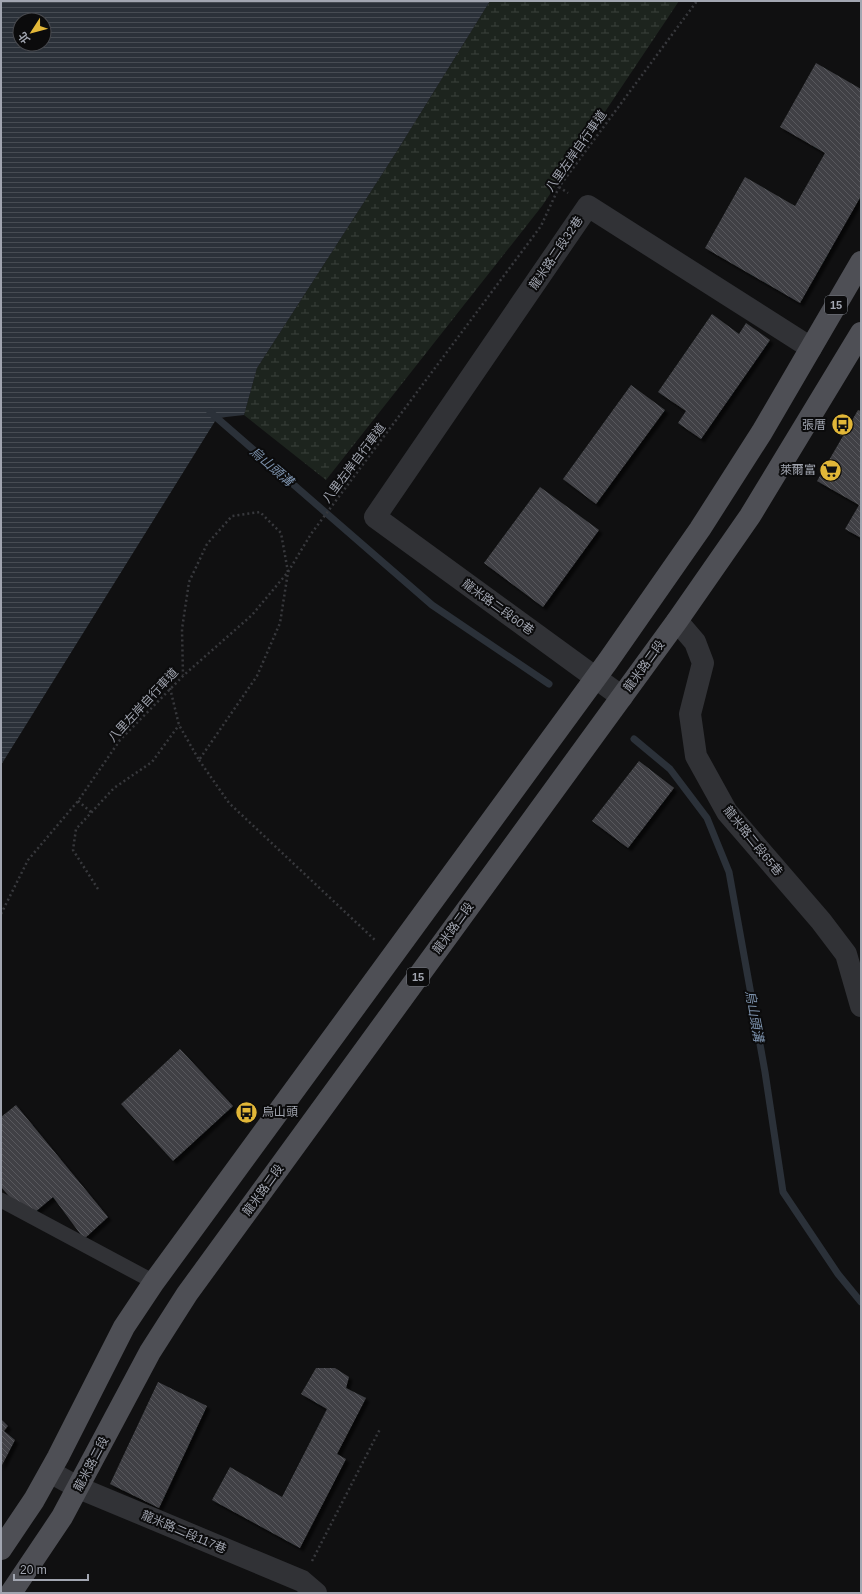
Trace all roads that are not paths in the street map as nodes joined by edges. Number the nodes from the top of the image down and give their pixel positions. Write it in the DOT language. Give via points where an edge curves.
graph roads {
  1 [pos="861,262"];
  2 [pos="861,333"];
  3 [pos="811,348"];
  4 [pos="375,517"];
  5 [pos="676,621"];
  6 [pos="596,678"];
  7 [pos="622,697"];
  8 [pos="853,950"];
  9 [pos="861,1006"];
  10 [pos="1,1200"];
  11 [pos="154,1282"];
  12 [pos="50,1472"];
  13 [pos="79,1488"];
  14 [pos="1,1549"];
  15 [pos="309,1587"];
  16 [pos="11,1593"];
  1 -- 3 [label="main road, 15"];
  2 -- 5 [label="main road, 龍米路二段 / 15" via="750,516"];
  3 -- 4 [label="street, 龍米路二段32巷" via="588,206"];
  3 -- 6 [label="main road, 15" via="762,432 700,529"];
  4 -- 6 [label="street, 龍米路二段60巷"];
  5 -- 7 [label="main road, 龍米路二段 / 15"];
  5 -- 8 [label="street, 龍米路二段65巷" via="695,642 704,662 690,714 696,756 727,812 821,921"];
  6 -- 7 [label="street, 龍米路二段60巷"];
  6 -- 11 [label="main road, 15"];
  7 -- 13 [label="main road, 龍米路二段 / 15" via="187,1294 150,1352"];
  8 -- 9 [label="street, 龍米路二段65巷"];
  10 -- 11 [label="lane"];
  11 -- 12 [label="main road, 15" via="124,1327"];
  12 -- 13 [label="street, 龍米路二段117巷"];
  12 -- 14 [label="main road, 15"];
  13 -- 15 [label="street, 龍米路二段117巷"];
  13 -- 16 [label="main road, 龍米路二段 / 15" via="62,1518"];
}
